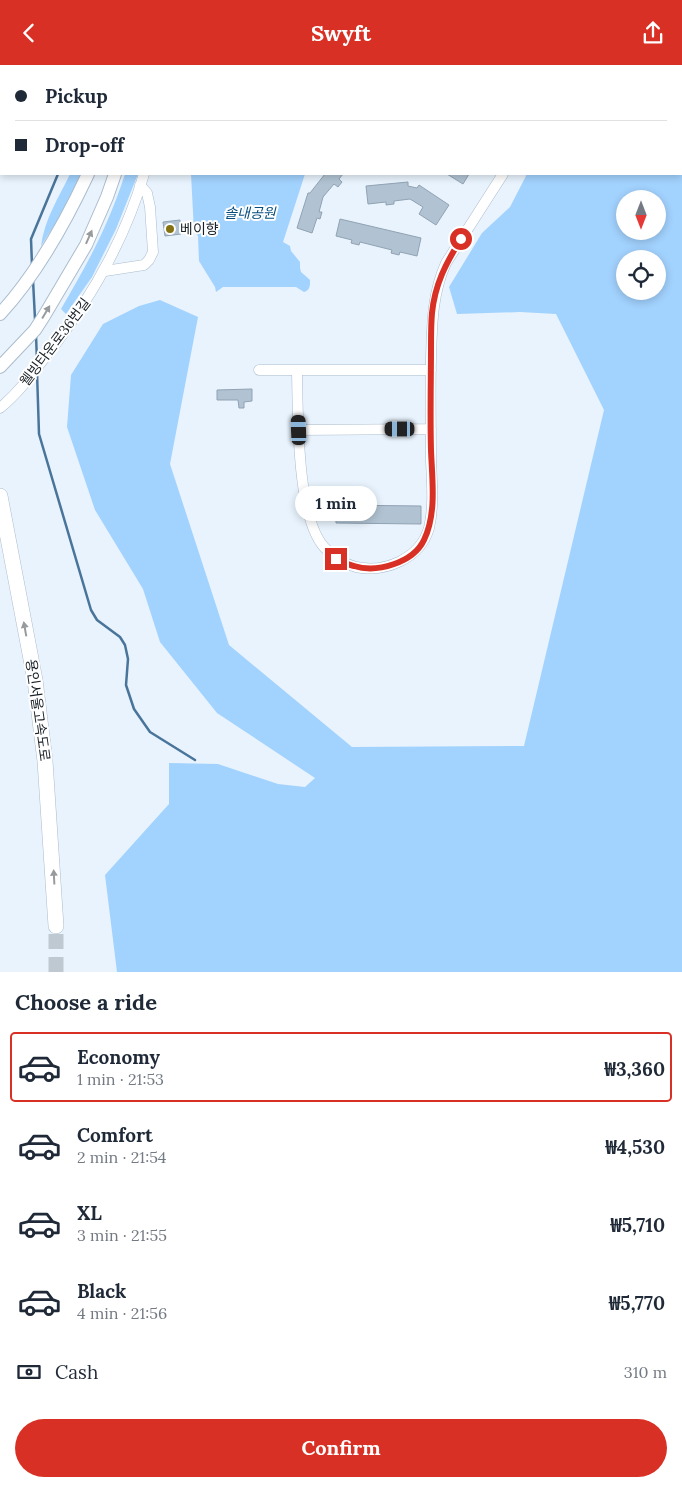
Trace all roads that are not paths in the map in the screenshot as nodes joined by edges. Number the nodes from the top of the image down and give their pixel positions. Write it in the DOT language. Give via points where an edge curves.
graph roads {
  1 [pos="88,175"];
  2 [pos="115,175"];
  3 [pos="144,175"];
  4 [pos="502,175"];
  5 [pos="140,185"];
  6 [pos="105,271"];
  7 [pos="3,311"];
  8 [pos="0,367"];
  9 [pos="259,370"];
  10 [pos="430,370"];
  11 [pos="297,371"];
  12 [pos="0,408"];
  13 [pos="431,429"];
  14 [pos="299,430"];
  15 [pos="2,502"];
  16 [pos="56,926"];
  1 -- 7 [label="main road" via="46,251"];
  8 -- 2 [label="main road, one-way" via="40,323 86,245"];
  3 -- 5 [label="street, 웰빙타운로36번길"];
  4 -- 10 [label="street" via="439,279 432,313"];
  5 -- 6 [label="street, 웰빙타운로36번길"];
  5 -- 6 [label="street" via="147,193 150,207 153,252 144,265"];
  6 -- 12 [label="street, 웰빙타운로36번길" via="60,340"];
  9 -- 11 [label="street"];
  10 -- 11 [label="street"];
  10 -- 13 [label="street"];
  11 -- 14 [label="street"];
  13 -- 14 [label="street"];
  13 -- 14 [label="street" via="432,505 429,528 416,553 395,564 374,569 355,567 336,559 320,545 302,480"];
  16 -- 15 [label="highway, 용인서울고속도로, one-way" via="45,761 35,680"];
}
